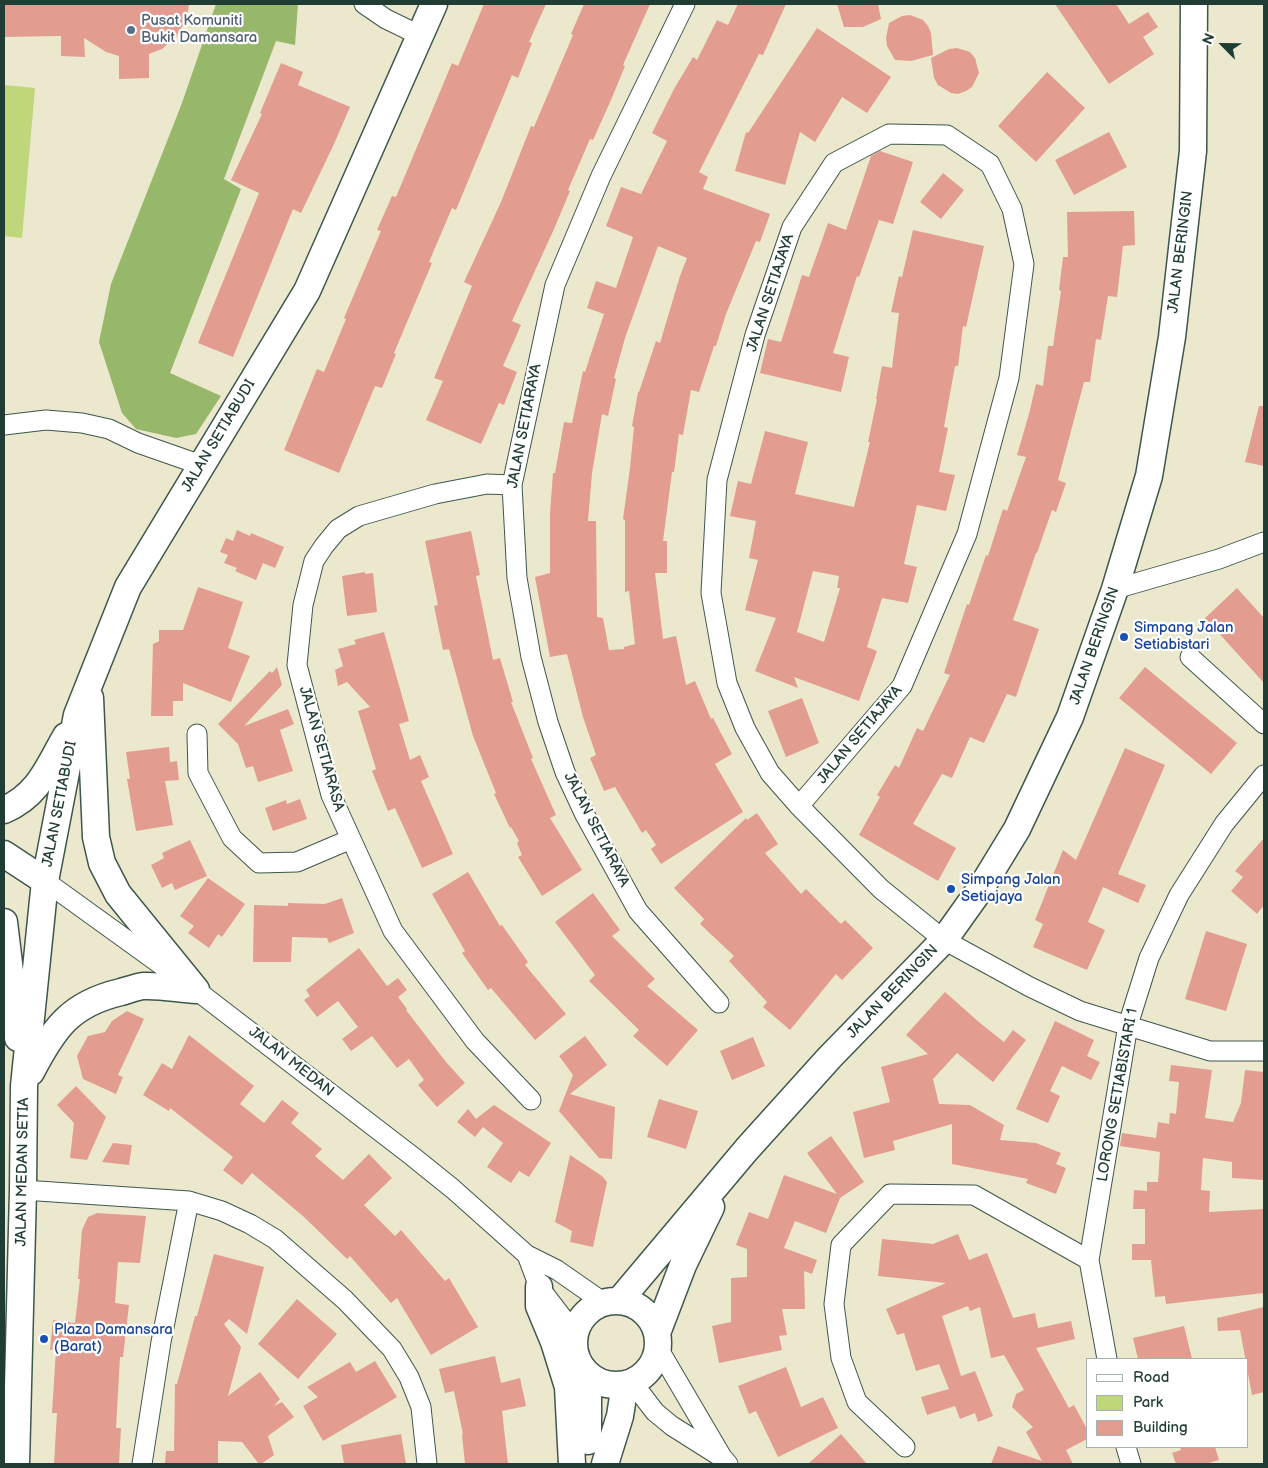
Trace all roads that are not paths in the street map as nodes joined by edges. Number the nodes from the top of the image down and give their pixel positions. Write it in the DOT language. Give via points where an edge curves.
graph roads {
  1 [pos="364,4"];
  2 [pos="434,4"];
  3 [pos="685,4"];
  4 [pos="1194,4"];
  5 [pos="419,36"];
  6 [pos="4,425"];
  7 [pos="201,466"];
  8 [pos="512,484"];
  9 [pos="1264,542"];
  10 [pos="1115,589"];
  11 [pos="1190,657"];
  12 [pos="89,685"];
  13 [pos="77,715"];
  14 [pos="1264,724"];
  15 [pos="197,734"];
  16 [pos="1264,776"];
  17 [pos="799,806"];
  18 [pos="4,810"];
  19 [pos="351,839"];
  20 [pos="4,854"];
  21 [pos="45,881"];
  22 [pos="4,922"];
  23 [pos="944,940"];
  24 [pos="196,990"];
  25 [pos="719,1003"];
  26 [pos="1128,1025"];
  27 [pos="1264,1051"];
  28 [pos="24,1086"];
  29 [pos="531,1100"];
  30 [pos="725,1175"];
  31 [pos="23,1190"];
  32 [pos="190,1201"];
  33 [pos="527,1255"];
  34 [pos="1089,1260"];
  35 [pos="539,1287"];
  36 [pos="612,1301"];
  37 [pos="575,1334"];
  38 [pos="658,1340"];
  39 [pos="1108,1358"];
  40 [pos="583,1369"];
  41 [pos="628,1383"];
  42 [pos="904,1447"];
  43 [pos="1126,1448"];
  44 [pos="725,1461"];
  45 [pos="16,1464"];
  46 [pos="142,1464"];
  47 [pos="427,1464"];
  48 [pos="572,1464"];
  49 [pos="588,1464"];
  50 [pos="605,1464"];
  51 [pos="1131,1464"];
  1 -- 5 [label="street"];
  2 -- 5 [label="street, JALAN SETIABUDI"];
  3 -- 8 [label="street, JALAN SETIARAYA" via="601,176 555,285"];
  4 -- 10 [label="street, JALAN BERINGIN" via="1193,151 1172,337 1149,476"];
  5 -- 7 [label="street, JALAN SETIABUDI" via="307,291"];
  6 -- 7 [label="street" via="46,420 82,423 109,429"];
  7 -- 12 [label="street, JALAN SETIABUDI" via="128,587"];
  8 -- 19 [label="street, JALAN SETIARASA" via="487,484 435,494 359,516 338,529 314,561 304,604 297,665 332,795"];
  8 -- 25 [label="street, JALAN SETIARAYA" via="517,578 531,657 565,772 638,911"];
  9 -- 10 [label="street" via="1219,559"];
  10 -- 23 [label="street, JALAN BERINGIN" via="1070,717 1030,803 981,888"];
  11 -- 14 [label="street"];
  12 -- 13 [label="street, JALAN SETIABUDI"];
  12 -- 24 [label="street" via="96,836 102,863 118,894"];
  13 -- 18 [label="street" via="38,785"];
  13 -- 21 [label="street, JALAN SETIABUDI"];
  15 -- 19 [label="street" via="198,773 232,838 259,863 297,862"];
  16 -- 26 [label="street, LORONG SETIABISTARI 1" via="1224,824 1179,895 1149,958"];
  17 -- 17 [label="street, JALAN SETIAJAYA" via="770,773 745,728 727,683 711,593 717,480 755,335 792,227 834,163 889,134 947,135 990,164 1012,209 1024,264 1009,378 967,534 902,686"];
  17 -- 23 [label="street, JALAN SETIAJAYA" via="880,889"];
  19 -- 29 [label="street, JALAN SETIARASA" via="393,931 474,1041"];
  20 -- 21 [label="street"];
  21 -- 24 [label="street, JALAN MEDAN"];
  21 -- 28 [label="street, JALAN MEDAN SETIA"];
  22 -- 28 [label="street"];
  23 -- 26 [label="street, JALAN SETIAJAYA" via="1030,988 1080,1011"];
  23 -- 30 [label="street, JALAN BERINGIN" via="830,1057"];
  24 -- 28 [label="street" via="143,986 101,996 77,1009 46,1042"];
  24 -- 33 [label="street, JALAN MEDAN" via="426,1167"];
  26 -- 27 [label="street, JALAN SETIAJAYA" via="1210,1051"];
  26 -- 34 [label="street, LORONG SETIABISTARI 1"];
  28 -- 31 [label="street, JALAN MEDAN SETIA"];
  30 -- 36 [label="street, JALAN BERINGIN"];
  30 -- 38 [label="street, JALAN BERINGIN" via="683,1265"];
  31 -- 32 [label="street"];
  31 -- 45 [label="street, JALAN MEDAN SETIA"];
  32 -- 46 [label="street" via="161,1342"];
  32 -- 47 [label="street" via="222,1211 275,1239 346,1300 392,1349 409,1376 421,1407"];
  33 -- 35 [label="street, JALAN MEDAN"];
  33 -- 36 [label="street, JALAN MEDAN"];
  34 -- 39 [label="street, LORONG SETIABISTARI 1"];
  34 -- 42 [label="street" via="974,1195 890,1194 841,1245 834,1304 841,1358 857,1402"];
  35 -- 37 [label="street, JALAN MEDAN"];
  35 -- 48 [label="street" via="540,1306 568,1387"];
  36 -- 37 [label="street" via="588,1311"];
  36 -- 38 [label="street" via="633,1304 644,1311 652,1321"];
  37 -- 40 [label="street" via="575,1353"];
  38 -- 41 [label="street" via="650,1368"];
  38 -- 44 [label="street"];
  40 -- 41 [label="street" via="602,1382 613,1385"];
  40 -- 49 [label="street" via="588,1394"];
  41 -- 44 [label="street" via="672,1426"];
  41 -- 50 [label="street"];
  43 -- 51 [label="street"];
}
